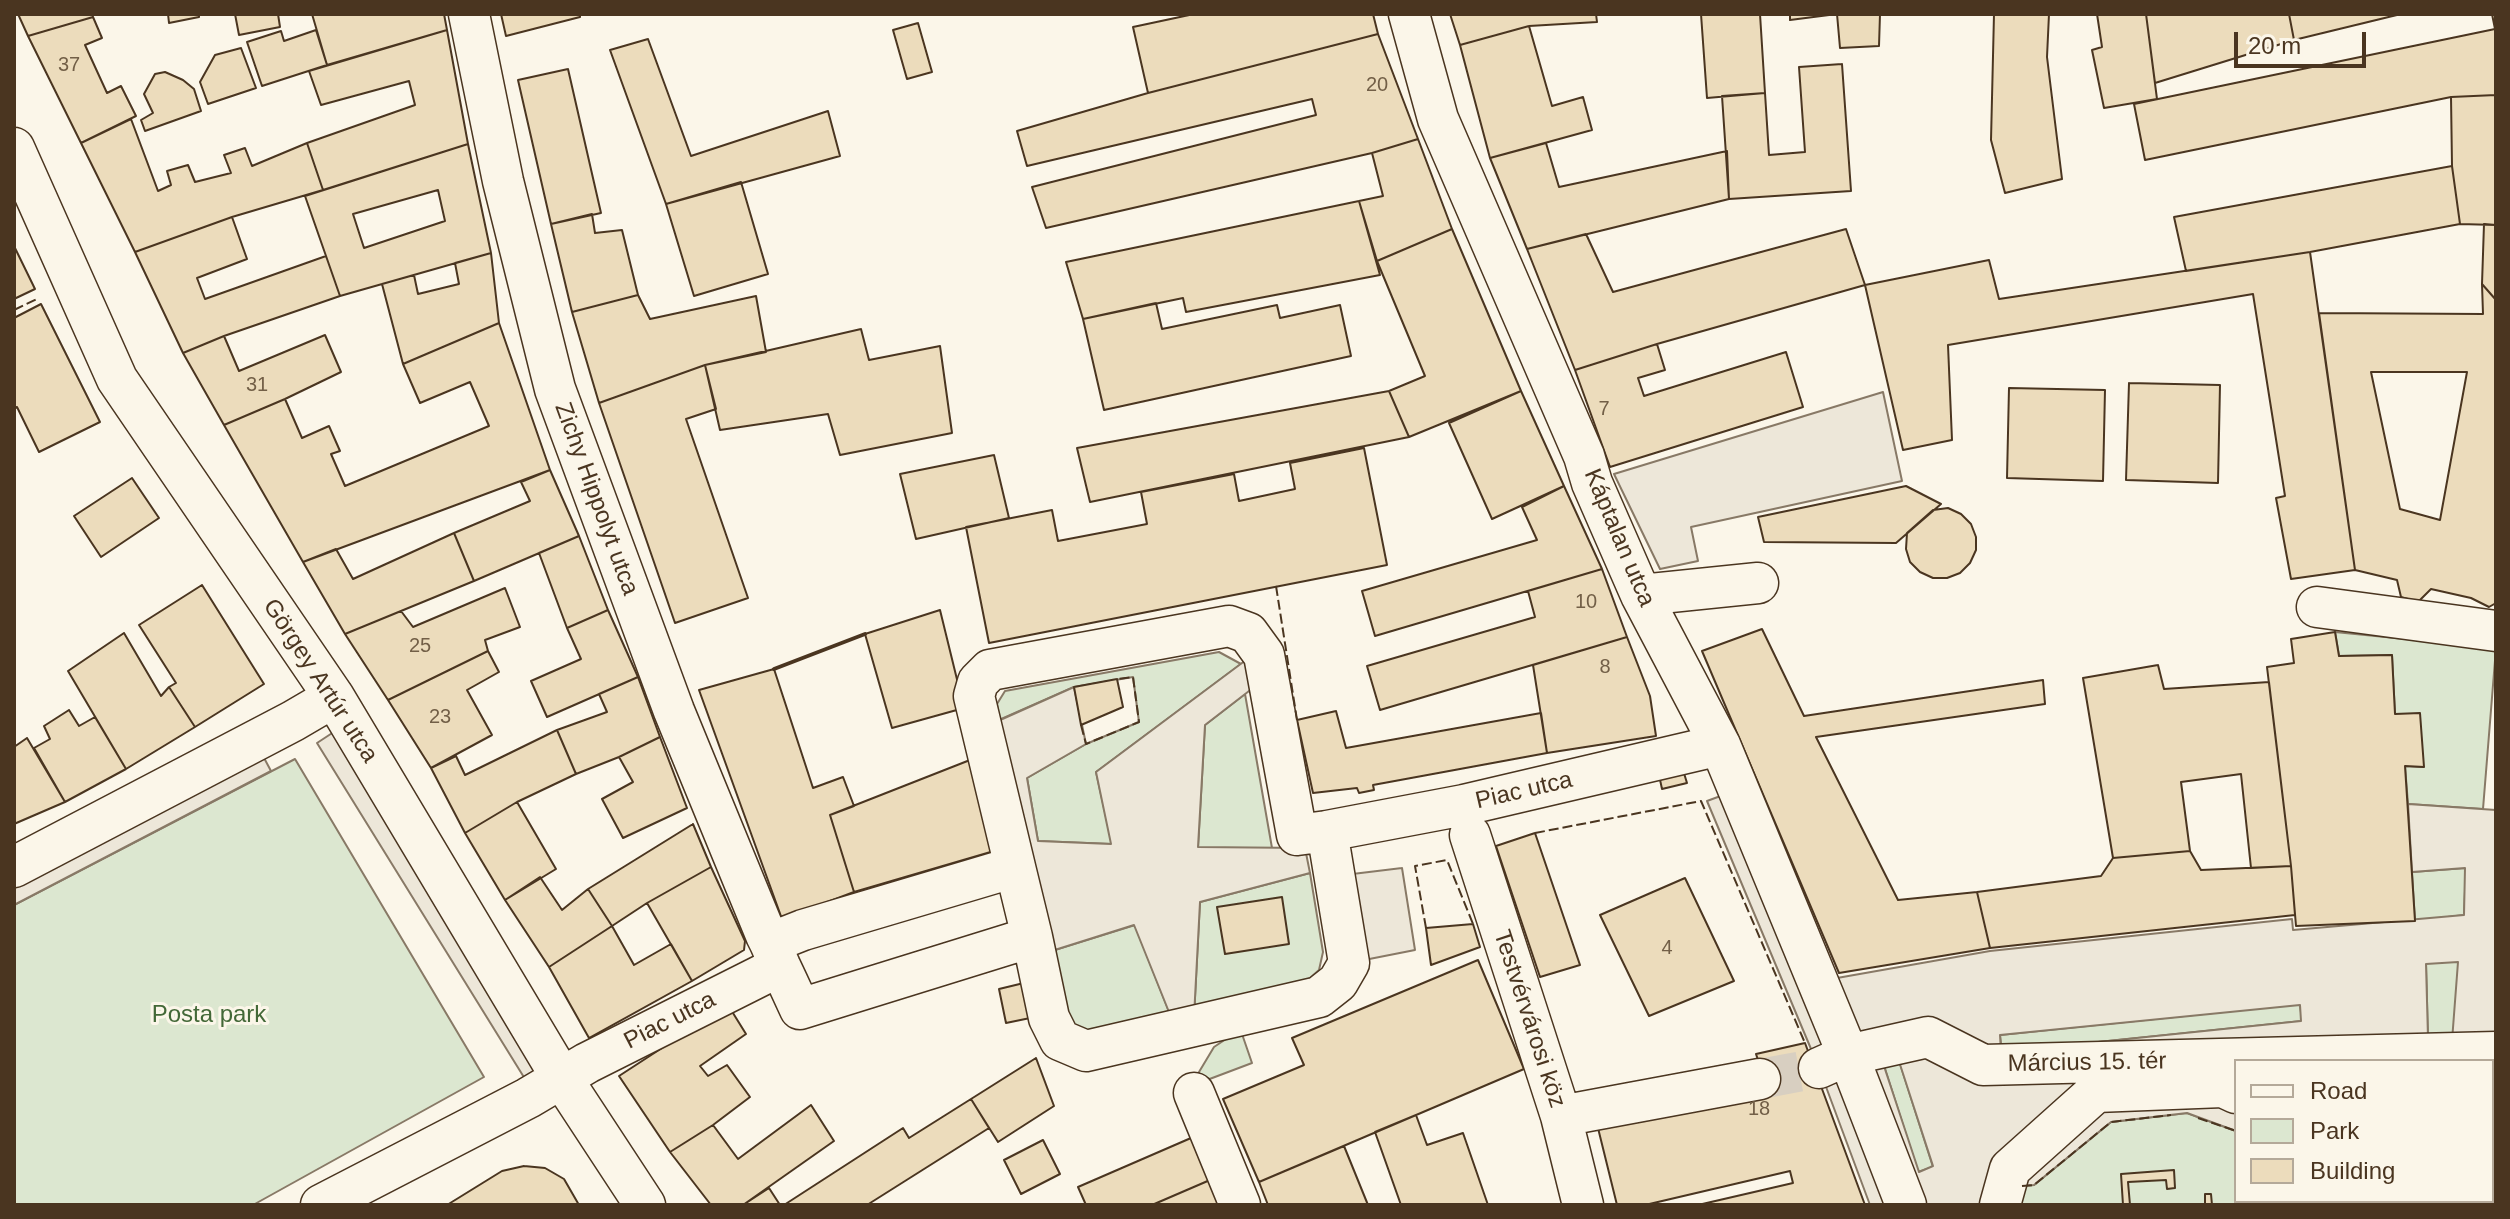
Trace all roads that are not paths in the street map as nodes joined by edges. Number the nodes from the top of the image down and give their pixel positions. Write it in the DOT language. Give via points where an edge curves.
graph roads {
  1 [pos="469,14"];
  2 [pos="1409,14"];
  3 [pos="14,148"];
  4 [pos="1758,583"];
  5 [pos="1641,595"];
  6 [pos="2317,607"];
  7 [pos="2496,631"];
  8 [pos="334,697"];
  9 [pos="1720,745"];
  10 [pos="1327,831"];
  11 [pos="1470,835"];
  12 [pos="14,867"];
  13 [pos="1015,867"];
  14 [pos="1032,937"];
  15 [pos="775,954"];
  16 [pos="2496,1052"];
  17 [pos="1834,1061"];
  18 [pos="2496,1068"];
  19 [pos="561,1077"];
  20 [pos="1760,1079"];
  21 [pos="2234,1092"];
  22 [pos="1194,1093"];
  23 [pos="2494,1098"];
  24 [pos="1561,1116"];
  25 [pos="321,1205"];
  26 [pos="645,1205"];
  27 [pos="1240,1205"];
  28 [pos="1583,1205"];
  29 [pos="1906,1205"];
  30 [pos="2000,1205"];
  1 -- 15 [label="street, Zichy Hippolyt utca" via="503,181 555,389 674,711"];
  2 -- 5 [label="street, Káptalan utca" via="1438,119"];
  3 -- 8 [label="street, Görgey Artúr utca" via="117,379"];
  4 -- 5 [label="street"];
  5 -- 9 [label="street, Káptalan utca"];
  6 -- 7 [label="street"];
  8 -- 12 [label="street"];
  8 -- 19 [label="street, Görgey Artúr utca"];
  9 -- 10 [label="street, Piac utca"];
  9 -- 17 [label="street, Káptalan utca"];
  10 -- 13 [label="street" via="1297,835 1264,655 1248,633 1229,626 990,670 978,682 974,696"];
  10 -- 14 [label="street" via="1349,963 1338,982 1319,997 1086,1051 1060,1040 1049,1018"];
  11 -- 24 [label="street, Testvérvárosi köz"];
  13 -- 14 [label="street"];
  13 -- 15 [label="street, Piac utca" via="803,930"];
  14 -- 15 [label="street, Zichy Hippolyt utca" via="800,1009"];
  15 -- 19 [label="street, Piac utca"];
  16 -- 17 [label="street, Március 15. tér" via="1983,1065 1928,1037"];
  17 -- 29 [label="street"];
  18 -- 23 [label="street"];
  19 -- 25 [label="street"];
  19 -- 26 [label="street, Görgey Artúr utca"];
  20 -- 24 [label="street"];
  21 -- 30 [label="street" via="2223,1087 2184,1101 2096,1092 2010,1169"];
  22 -- 27 [label="street"];
  24 -- 28 [label="street, Testvérvárosi köz"];
}
